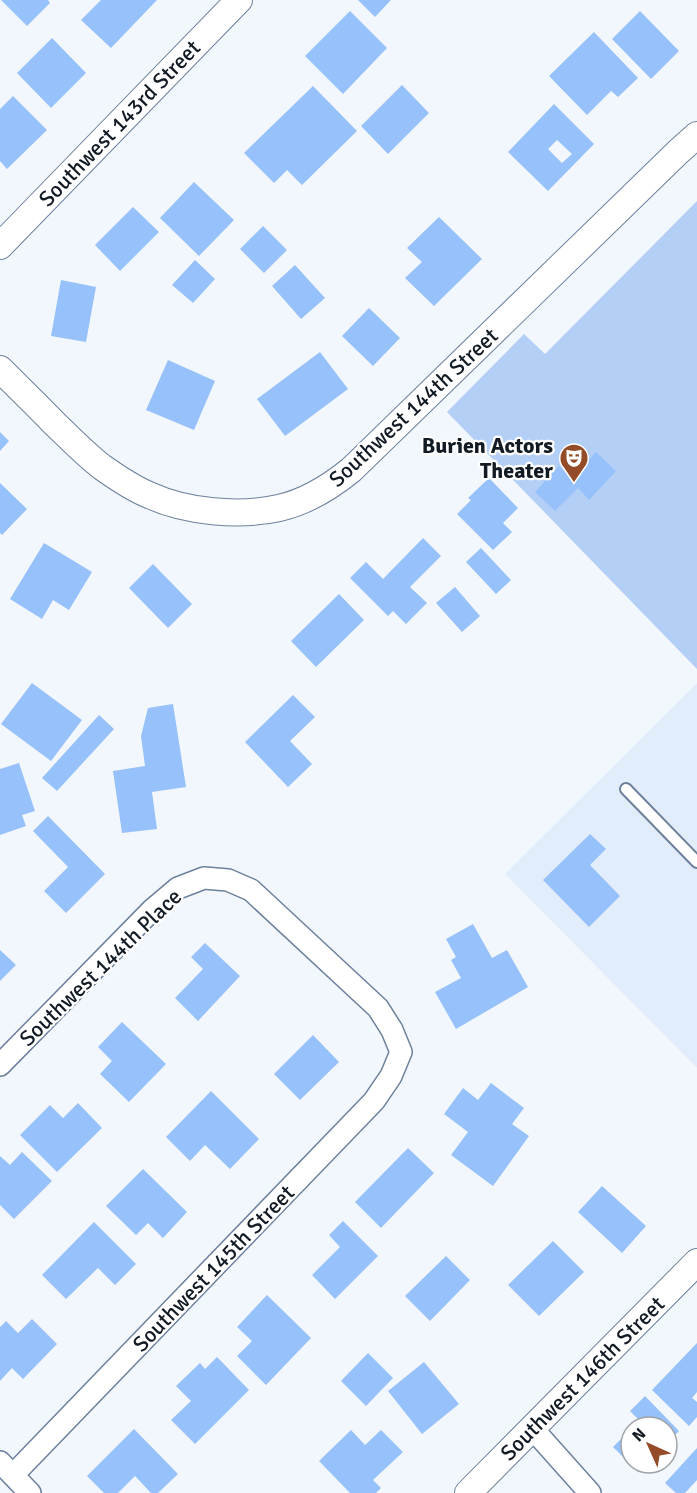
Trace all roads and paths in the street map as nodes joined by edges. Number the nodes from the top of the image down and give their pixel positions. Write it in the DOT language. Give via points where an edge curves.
graph roads {
  1 [pos="239,0"];
  2 [pos="697,135"];
  3 [pos="0,246"];
  4 [pos="0,369"];
  5 [pos="626,789"];
  6 [pos="697,862"];
  7 [pos="400,1052"];
  8 [pos="0,1065"];
  9 [pos="697,1262"];
  10 [pos="532,1428"];
  11 [pos="7,1469"];
  12 [pos="30,1493"];
  13 [pos="468,1493"];
  14 [pos="590,1493"];
  1 -- 3 [label="street, Southwest 143rd Street"];
  2 -- 4 [label="street, Southwest 144th Street" via="372,451 331,485 280,508 208,510 149,495 100,466"];
  5 -- 6 [label="lane"];
  7 -- 8 [label="street, Southwest 144th Place" via="378,1008 251,890 228,880 204,878 178,888 152,910"];
  7 -- 11 [label="street, Southwest 145th Street" via="391,1076 374,1101"];
  9 -- 10 [label="street, Southwest 146th Street"];
  10 -- 13 [label="street, Southwest 146th Street"];
  10 -- 14 [label="street"];
  11 -- 12 [label="street"];
}
